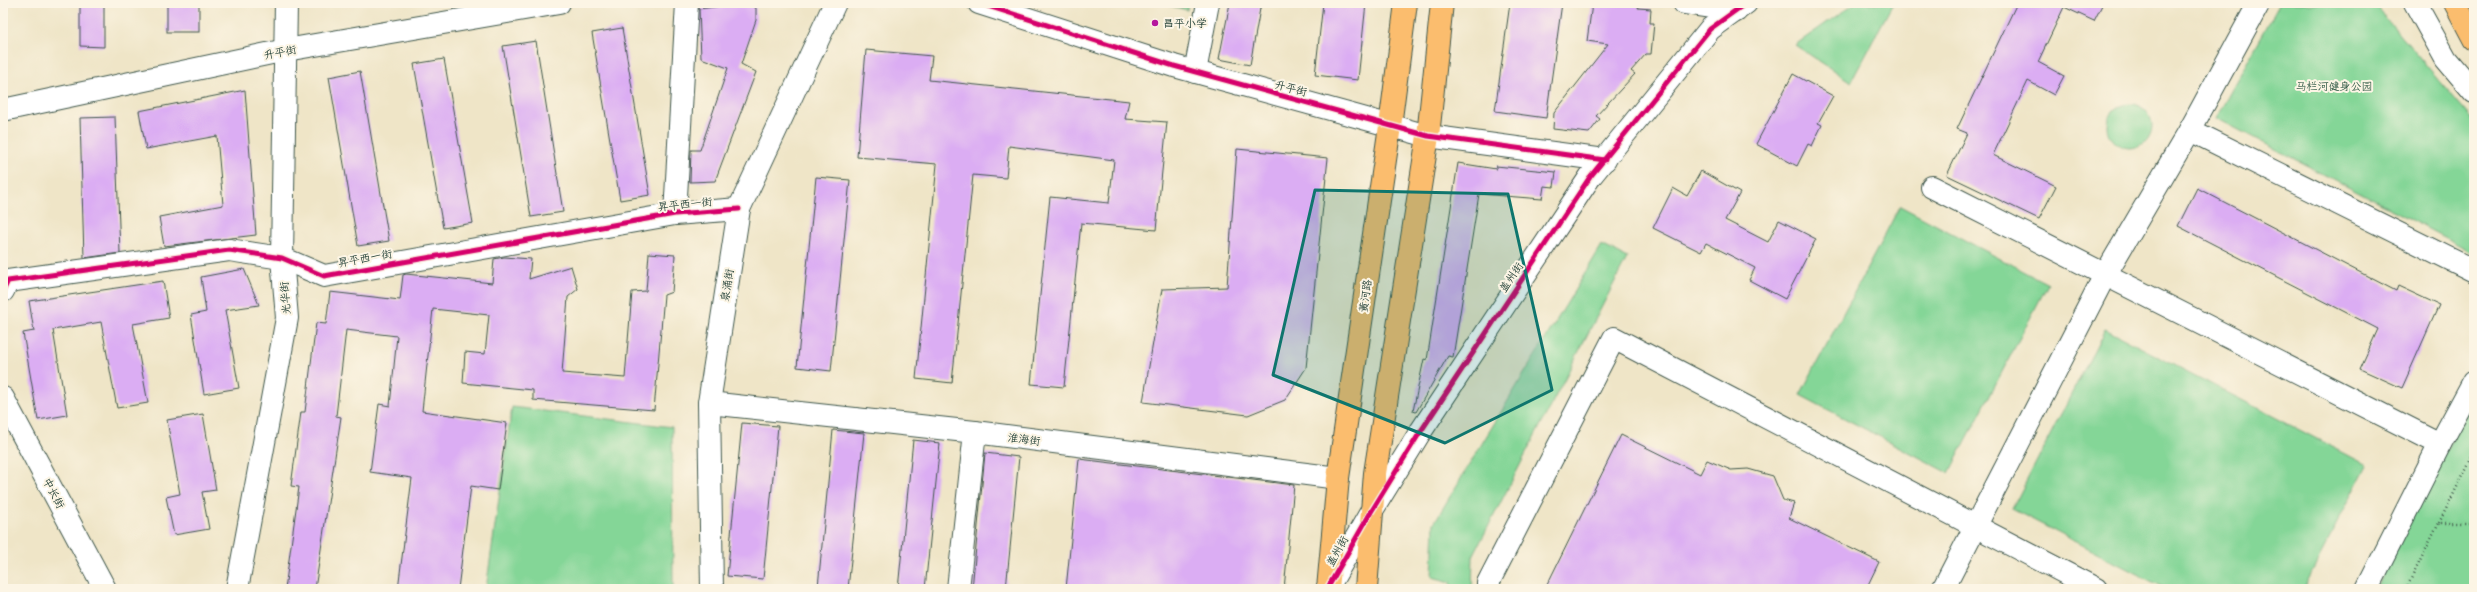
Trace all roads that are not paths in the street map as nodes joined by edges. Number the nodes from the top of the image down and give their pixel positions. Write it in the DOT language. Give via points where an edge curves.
graph roads {
  1 [pos="286,3"];
  2 [pos="559,3"];
  3 [pos="687,3"];
  4 [pos="835,3"];
  5 [pos="980,3"];
  6 [pos="1208,3"];
  7 [pos="1406,3"];
  8 [pos="1442,3"];
  9 [pos="1684,3"];
  10 [pos="2258,3"];
  11 [pos="2415,3"];
  12 [pos="2455,3"];
  13 [pos="1741,7"];
  14 [pos="2474,38"];
  15 [pos="286,50"];
  16 [pos="1195,72"];
  17 [pos="2474,92"];
  18 [pos="3,110"];
  19 [pos="1390,126"];
  20 [pos="2190,130"];
  21 [pos="1428,136"];
  22 [pos="1605,160"];
  23 [pos="1932,187"];
  24 [pos="739,210"];
  25 [pos="675,214"];
  26 [pos="282,258"];
  27 [pos="2474,271"];
  28 [pos="2105,275"];
  29 [pos="3,292"];
  30 [pos="2474,380"];
  31 [pos="3,398"];
  32 [pos="709,403"];
  33 [pos="974,432"];
  34 [pos="2440,444"];
  35 [pos="1338,478"];
  36 [pos="1371,512"];
  37 [pos="1976,526"];
  38 [pos="1328,588"];
  39 [pos="105,589"];
  40 [pos="237,589"];
  41 [pos="712,589"];
  42 [pos="958,589"];
  43 [pos="1366,589"];
  44 [pos="1488,589"];
  45 [pos="1943,589"];
  46 [pos="2096,589"];
  47 [pos="2367,589"];
  1 -- 15 [label="street, 光华街"];
  2 -- 15 [label="street, 升平街"];
  3 -- 25 [label="street"];
  4 -- 24 [label="street, 泉涌街"];
  5 -- 16 [label="street, 升平街"];
  6 -- 16 [label="street"];
  7 -- 19 [label="main road, 黄河路"];
  8 -- 21 [label="main road"];
  9 -- 13 [label="street"];
  10 -- 20 [label="street"];
  11 -- 17 [label="street" via="2446,59"];
  12 -- 14 [label="main road"];
  13 -- 22 [label="street, 盖州街" via="1710,29"];
  15 -- 18 [label="street, 升平街"];
  15 -- 26 [label="street, 光华街"];
  16 -- 19 [label="street, 升平街"];
  19 -- 21 [label="street, 升平街"];
  19 -- 35 [label="main road, 黄河路"];
  20 -- 27 [label="street"];
  20 -- 28 [label="street"];
  21 -- 22 [label="street, 升平街"];
  21 -- 36 [label="main road" via="1386,397"];
  22 -- 36 [label="street, 盖州街" via="1590,177 1480,342"];
  23 -- 28 [label="street"];
  24 -- 25 [label="street, 昇平西一街"];
  24 -- 32 [label="street, 泉涌街"];
  25 -- 26 [label="street, 昇平西一街" via="324,276"];
  26 -- 29 [label="street, 昇平西一街" via="229,250 8,281"];
  26 -- 40 [label="street, 光华街" via="287,318"];
  28 -- 34 [label="street"];
  28 -- 37 [label="street"];
  30 -- 34 [label="street"];
  31 -- 39 [label="street, 中长街"];
  32 -- 33 [label="street, 淮海街"];
  32 -- 41 [label="street, 泉涌街"];
  33 -- 35 [label="street, 淮海街"];
  33 -- 42 [label="street"];
  34 -- 47 [label="street"];
  35 -- 38 [label="main road, 黄河路"];
  36 -- 38 [label="street, 盖州街"];
  36 -- 43 [label="main road"];
  37 -- 44 [label="street" via="1614,338 1488,583"];
  37 -- 45 [label="street"];
  37 -- 46 [label="street"];
}
